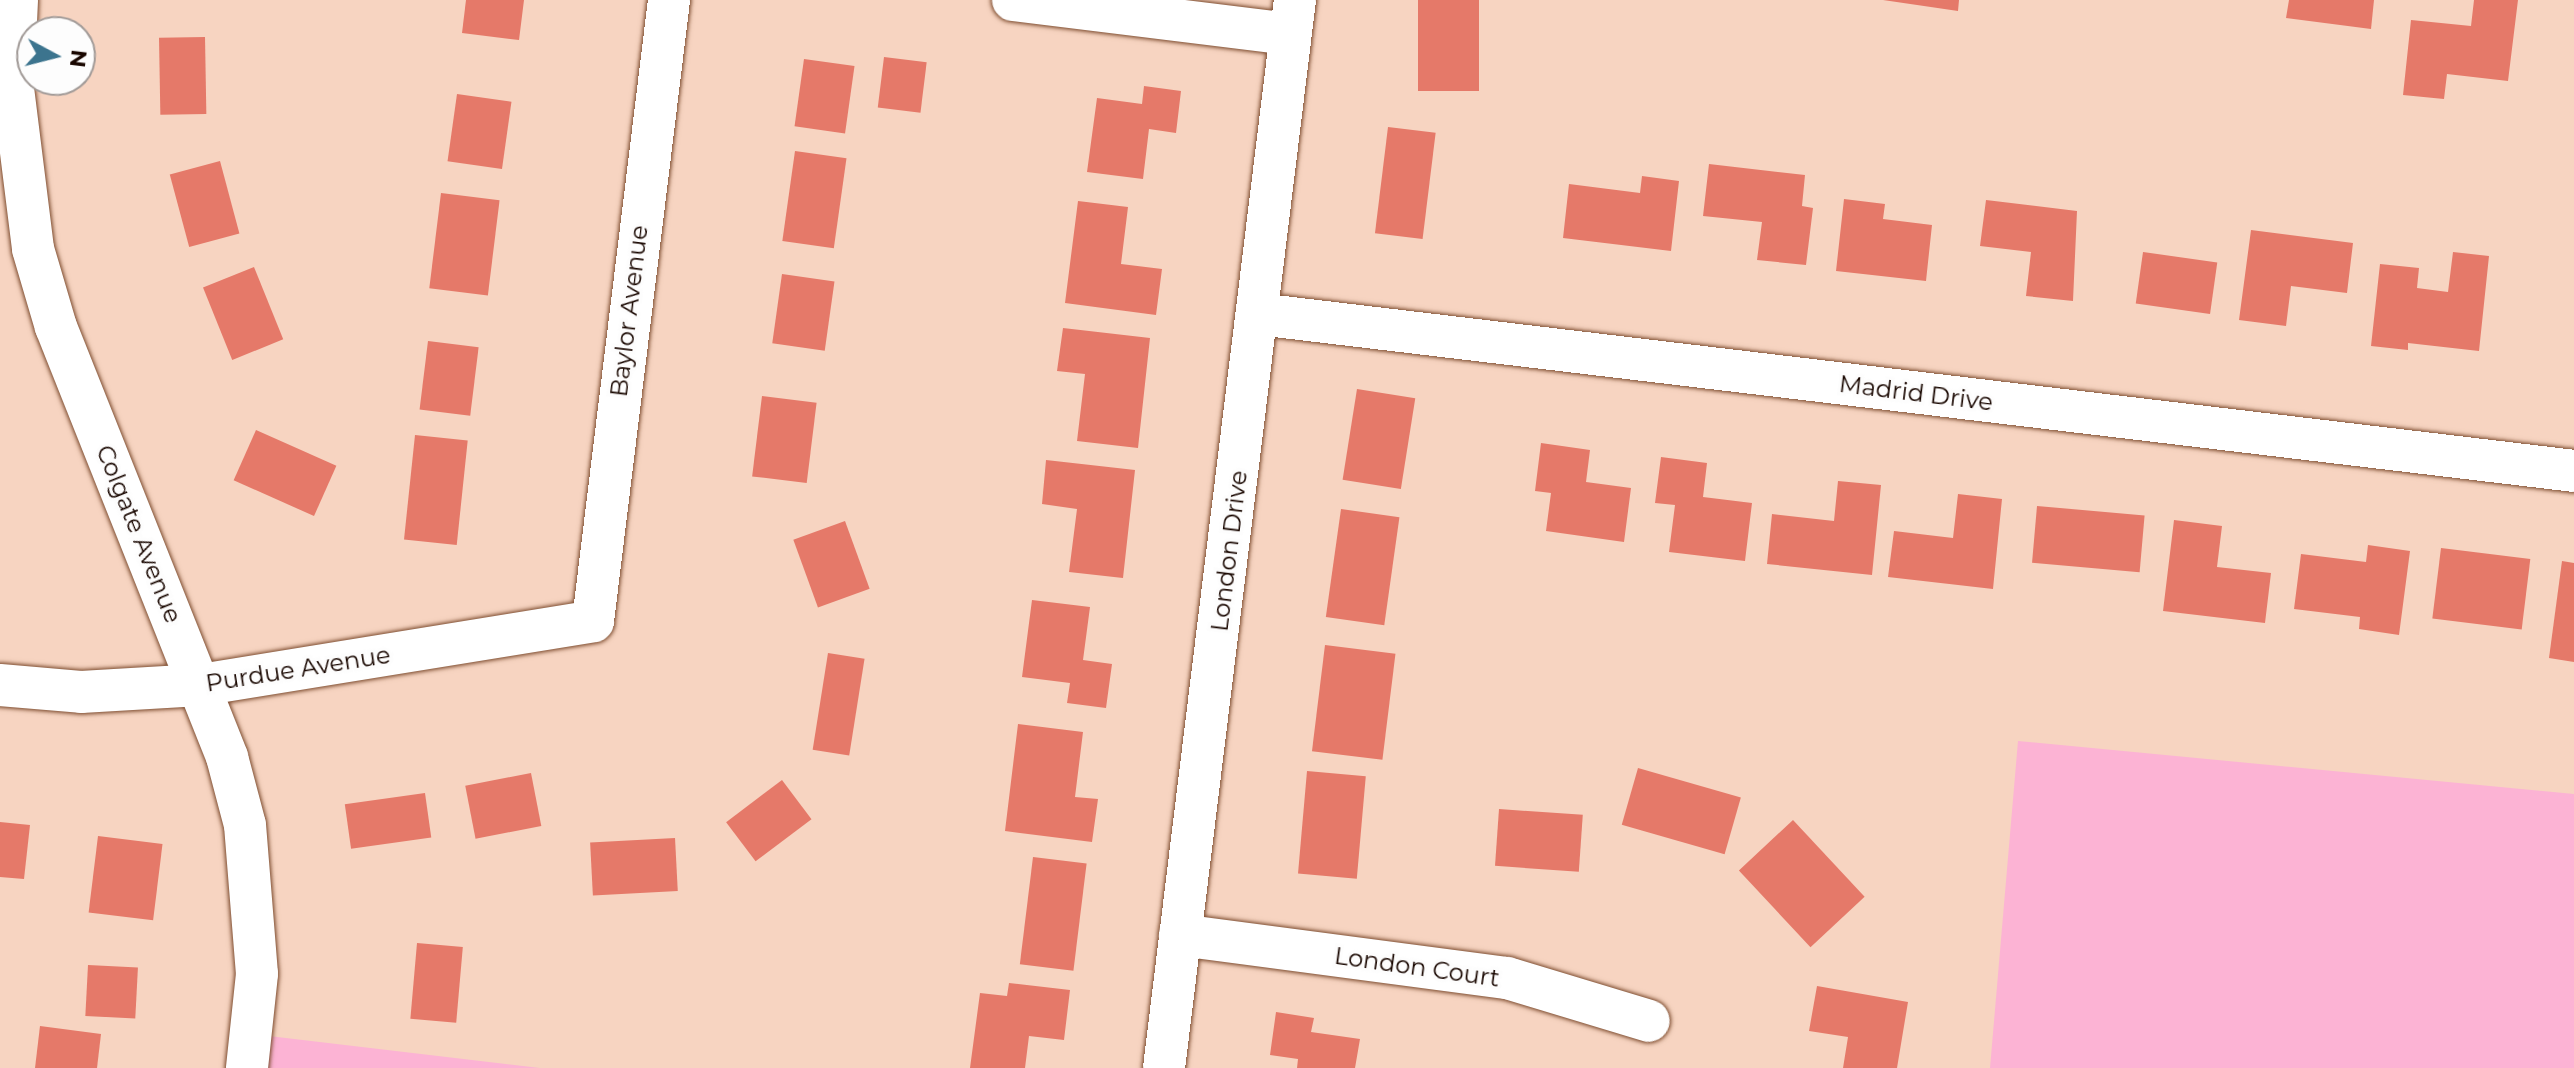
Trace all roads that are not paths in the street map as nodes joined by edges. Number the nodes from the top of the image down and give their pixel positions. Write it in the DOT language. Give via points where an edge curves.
graph roads {
  1 [pos="17,0"];
  2 [pos="669,0"];
  3 [pos="1013,0"];
  4 [pos="1292,17"];
  5 [pos="1258,314"];
  6 [pos="2574,471"];
  7 [pos="593,621"];
  8 [pos="0,685"];
  9 [pos="200,685"];
  10 [pos="1180,935"];
  11 [pos="1649,1021"];
  12 [pos="247,1068"];
  13 [pos="1164,1068"];
  1 -- 9 [label="street, Colgate Avenue" via="13,88 33,249 56,327"];
  2 -- 7 [label="street, Baylor Avenue"];
  3 -- 4 [label="street, London Drive"];
  4 -- 5 [label="street, London Drive"];
  5 -- 6 [label="street, Madrid Drive"];
  5 -- 10 [label="street, London Drive"];
  7 -- 9 [label="street, Purdue Avenue"];
  8 -- 9 [label="street, Purdue Avenue" via="81,692"];
  9 -- 12 [label="street, Colgate Avenue" via="245,825 255,900 257,974"];
  10 -- 11 [label="street, London Court" via="1507,978"];
  10 -- 13 [label="street, London Drive"];
}
